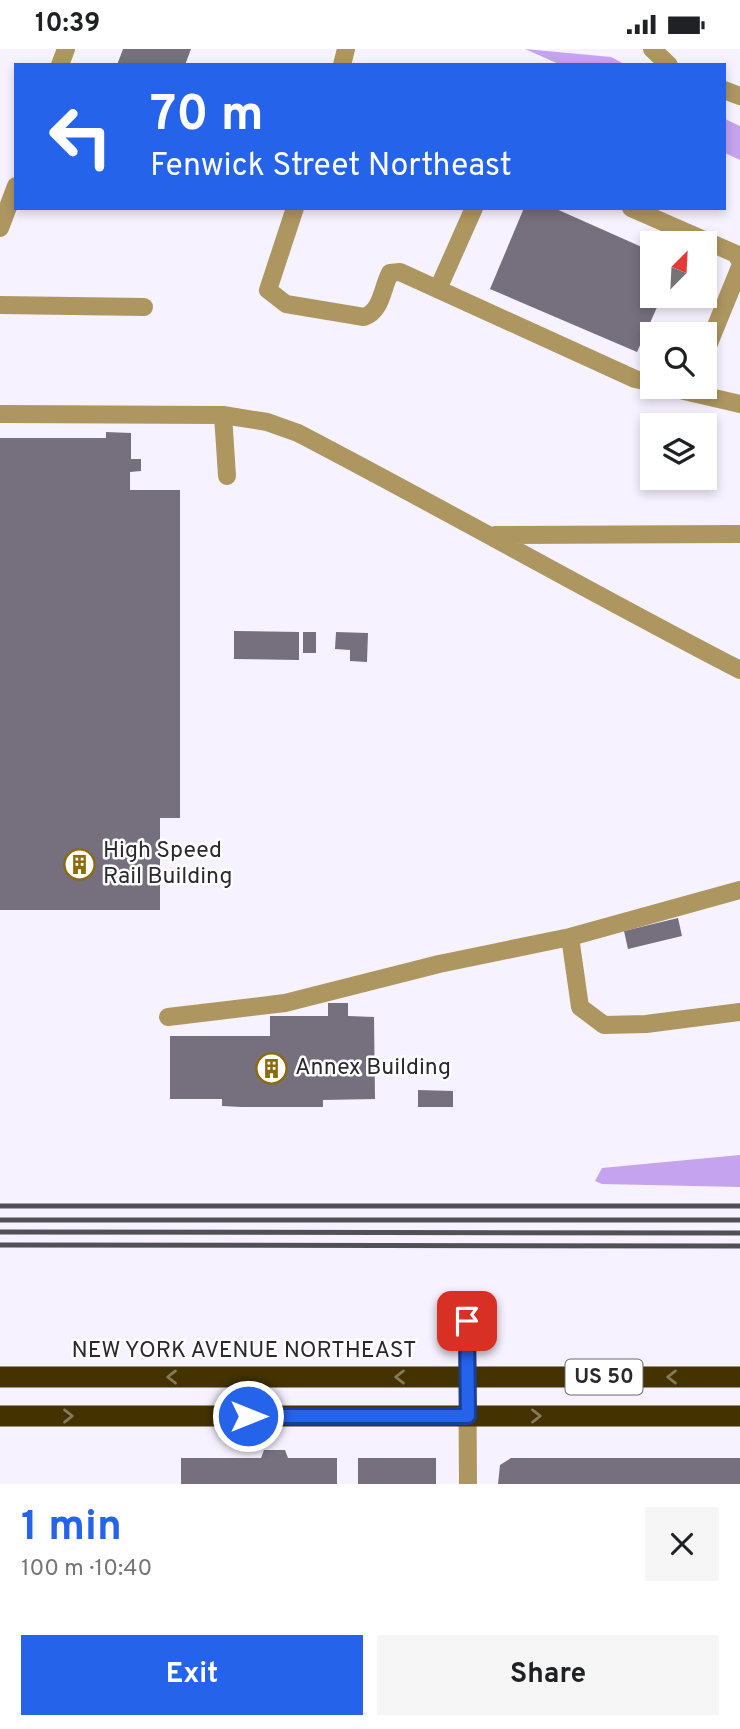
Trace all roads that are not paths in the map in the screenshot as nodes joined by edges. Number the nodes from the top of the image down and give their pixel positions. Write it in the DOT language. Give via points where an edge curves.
graph roads {
  1 [pos="652,49"];
  2 [pos="667,63"];
  3 [pos="14,190"];
  4 [pos="294,210"];
  5 [pos="473,210"];
  6 [pos="636,210"];
  7 [pos="0,228"];
  8 [pos="740,261"];
  9 [pos="740,267"];
  10 [pos="438,289"];
  11 [pos="0,305"];
  12 [pos="144,307"];
  13 [pos="717,324"];
  14 [pos="640,380"];
  15 [pos="717,397"];
  16 [pos="740,404"];
  17 [pos="0,414"];
  18 [pos="223,415"];
  19 [pos="227,476"];
  20 [pos="740,534"];
  21 [pos="493,535"];
  22 [pos="740,670"];
  23 [pos="740,890"];
  24 [pos="570,937"];
  25 [pos="740,1012"];
  26 [pos="168,1017"];
  27 [pos="467,1321"];
  28 [pos="0,1377"];
  29 [pos="468,1377"];
  30 [pos="740,1377"];
  31 [pos="0,1416"];
  32 [pos="468,1416"];
  33 [pos="740,1416"];
  34 [pos="468,1484"];
  1 -- 2 [label="street"];
  3 -- 7 [label="street"];
  4 -- 10 [label="street" via="268,291 286,304 364,317 373,314 390,273 400,272"];
  5 -- 10 [label="street"];
  6 -- 8 [label="street" via="736,254"];
  9 -- 13 [label="street"];
  10 -- 14 [label="street"];
  11 -- 12 [label="street"];
  15 -- 16 [label="street"];
  17 -- 18 [label="street"];
  18 -- 19 [label="street"];
  18 -- 21 [label="street" via="298,433"];
  20 -- 21 [label="street"];
  21 -- 22 [label="street"];
  23 -- 24 [label="street"];
  24 -- 25 [label="street" via="580,1007 604,1025"];
  24 -- 26 [label="street" via="285,1003"];
  27 -- 29 [label="street"];
  29 -- 28 [label="highway, NEW YORK AVENUE NORTHEAST / US 50, one-way"];
  30 -- 29 [label="highway, NEW YORK AVENUE NORTHEAST / US 50, one-way"];
  29 -- 32 [label="street"];
  31 -- 32 [label="highway, US 50, one-way"];
  32 -- 33 [label="highway, US 50, one-way"];
  32 -- 34 [label="street"];
}
